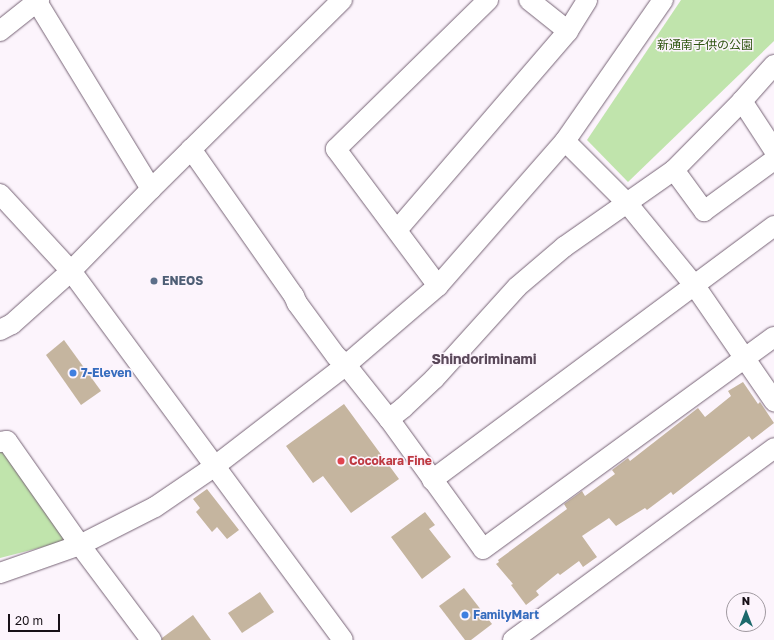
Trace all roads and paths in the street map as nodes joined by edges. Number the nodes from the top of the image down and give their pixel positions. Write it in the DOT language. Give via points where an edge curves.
graph roads {
  1 [pos="342,0"];
  2 [pos="488,0"];
  3 [pos="529,0"];
  4 [pos="587,0"];
  5 [pos="663,0"];
  6 [pos="38,1"];
  7 [pos="0,31"];
  8 [pos="568,31"];
  9 [pos="774,65"];
  10 [pos="742,101"];
  11 [pos="565,141"];
  12 [pos="191,149"];
  13 [pos="774,150"];
  14 [pos="774,160"];
  15 [pos="674,170"];
  16 [pos="150,189"];
  17 [pos="0,194"];
  18 [pos="627,202"];
  19 [pos="774,226"];
  20 [pos="397,230"];
  21 [pos="71,271"];
  22 [pos="438,286"];
  23 [pos="695,286"];
  24 [pos="0,330"];
  25 [pos="774,337"];
  26 [pos="745,358"];
  27 [pos="346,366"];
  28 [pos="774,401"];
  29 [pos="389,419"];
  30 [pos="0,442"];
  31 [pos="774,448"];
  32 [pos="214,466"];
  33 [pos="432,480"];
  34 [pos="80,544"];
  35 [pos="0,573"];
  36 [pos="151,640"];
  37 [pos="343,640"];
  38 [pos="513,640"];
  1 -- 12 [label="street"];
  2 -- 20 [label="street" via="336,149"];
  3 -- 8 [label="street"];
  4 -- 8 [label="street"];
  5 -- 11 [label="street"];
  6 -- 7 [label="street"];
  6 -- 16 [label="street"];
  8 -- 20 [label="street"];
  9 -- 10 [label="street"];
  10 -- 13 [label="street"];
  10 -- 15 [label="street"];
  11 -- 18 [label="street"];
  11 -- 22 [label="street"];
  12 -- 16 [label="street"];
  12 -- 27 [label="street" via="297,303"];
  14 -- 15 [label="street" via="704,211"];
  15 -- 18 [label="street"];
  16 -- 21 [label="street"];
  17 -- 21 [label="street"];
  18 -- 23 [label="street"];
  18 -- 29 [label="street" via="564,247 517,287 434,379"];
  19 -- 23 [label="street"];
  20 -- 22 [label="street"];
  21 -- 24 [label="street" via="12,324"];
  21 -- 32 [label="street"];
  22 -- 27 [label="street"];
  23 -- 26 [label="street"];
  23 -- 33 [label="street"];
  25 -- 26 [label="street"];
  26 -- 28 [label="street"];
  26 -- 33 [label="street" via="483,549"];
  27 -- 29 [label="street"];
  27 -- 32 [label="street"];
  29 -- 33 [label="street"];
  30 -- 34 [label="street" via="7,441"];
  31 -- 38 [label="street"];
  32 -- 34 [label="street" via="155,507"];
  32 -- 37 [label="street"];
  34 -- 35 [label="street"];
  34 -- 36 [label="street"];
}
